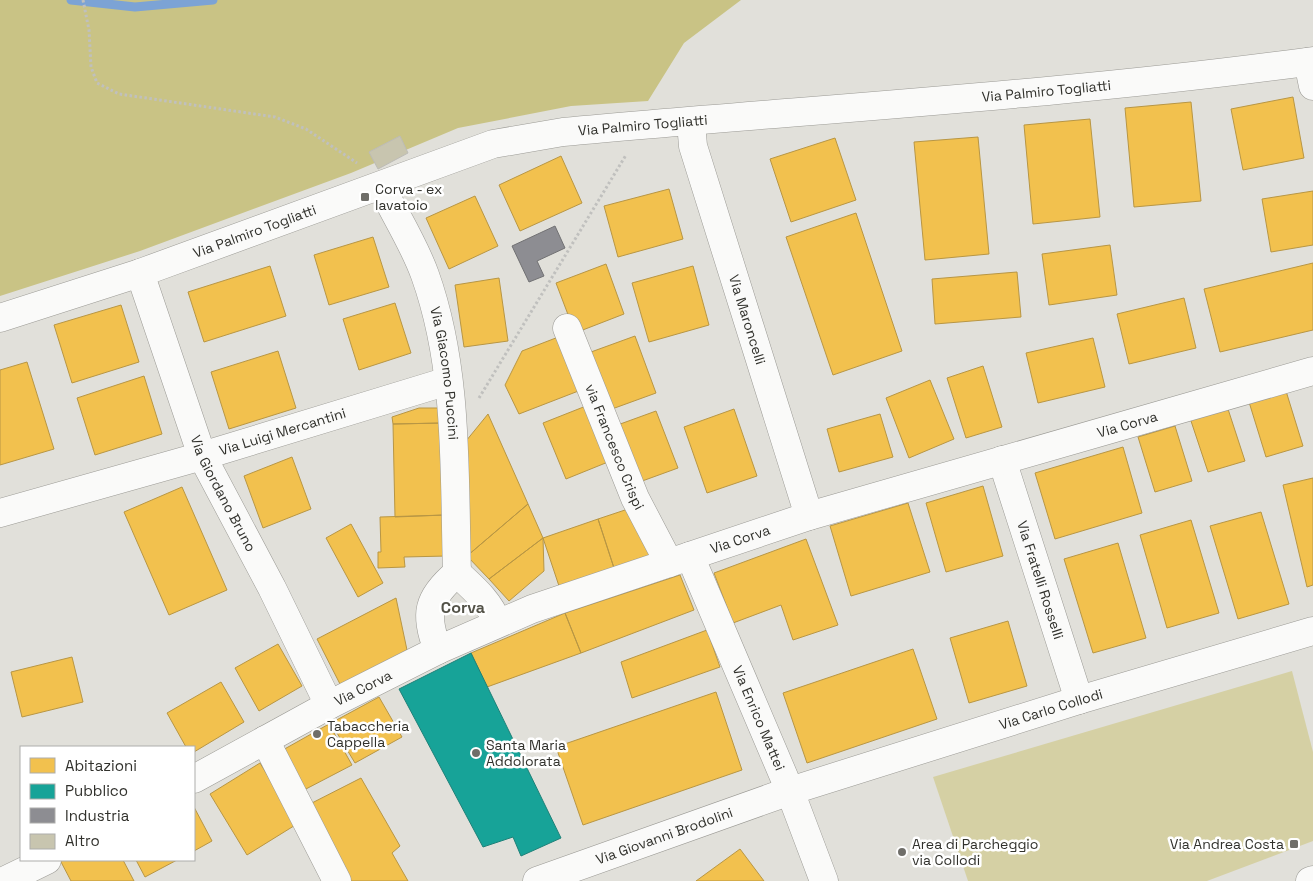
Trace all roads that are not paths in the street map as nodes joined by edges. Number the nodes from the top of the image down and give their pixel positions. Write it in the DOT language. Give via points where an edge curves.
graph roads {
  1 [pos="1311,70"];
  2 [pos="691,122"];
  3 [pos="381,186"];
  4 [pos="140,273"];
  5 [pos="0,318"];
  6 [pos="566,328"];
  7 [pos="1313,371"];
  8 [pos="448,381"];
  9 [pos="202,456"];
  10 [pos="1002,460"];
  11 [pos="0,513"];
  12 [pos="809,516"];
  13 [pos="680,560"];
  14 [pos="457,573"];
  15 [pos="497,622"];
  16 [pos="1313,631"];
  17 [pos="438,650"];
  18 [pos="1079,700"];
  19 [pos="329,705"];
  20 [pos="265,740"];
  21 [pos="195,778"];
  22 [pos="790,791"];
  23 [pos="40,869"];
  24 [pos="4,881"];
  25 [pos="337,881"];
  26 [pos="537,881"];
  27 [pos="824,881"];
  1 -- 2 [label="street, Via Palmiro Togliatti" via="1227,72"];
  2 -- 3 [label="street, Via Palmiro Togliatti" via="563,132 493,144"];
  2 -- 12 [label="street, Via Maroncelli" via="693,146"];
  3 -- 4 [label="street, Via Palmiro Togliatti"];
  3 -- 8 [label="street, Via Giacomo Puccini" via="424,273 437,317"];
  4 -- 5 [label="street, Via Palmiro Togliatti"];
  4 -- 9 [label="street, Via Giordano Bruno"];
  6 -- 13 [label="street, via Francesco Crispi" via="635,498"];
  7 -- 10 [label="street, Via Corva"];
  8 -- 9 [label="street, Via Luigi Mercantini"];
  8 -- 14 [label="street, Via Giacomo Puccini" via="454,430"];
  9 -- 11 [label="street, Via Luigi Mercantini"];
  9 -- 19 [label="street, Via Giordano Bruno"];
  10 -- 12 [label="street, Via Corva"];
  10 -- 18 [label="street, Via Fratelli Rosselli"];
  12 -- 13 [label="street, Via Corva"];
  13 -- 15 [label="street, Via Corva"];
  13 -- 22 [label="street, Via Enrico Mattei"];
  14 -- 15 [label="street" via="481,595"];
  14 -- 17 [label="street" via="435,595 429,609"];
  15 -- 17 [label="street, Via Corva"];
  16 -- 18 [label="street, Via Carlo Collodi"];
  17 -- 19 [label="street, Via Corva"];
  18 -- 22 [label="street, Via Carlo Collodi"];
  19 -- 20 [label="street, Via Corva"];
  20 -- 21 [label="street, Via Corva"];
  20 -- 25 [label="street"];
  22 -- 26 [label="street, Via Giovanni Brodolini"];
  22 -- 27 [label="street, Via Enrico Mattei"];
  23 -- 24 [label="street"];
}
